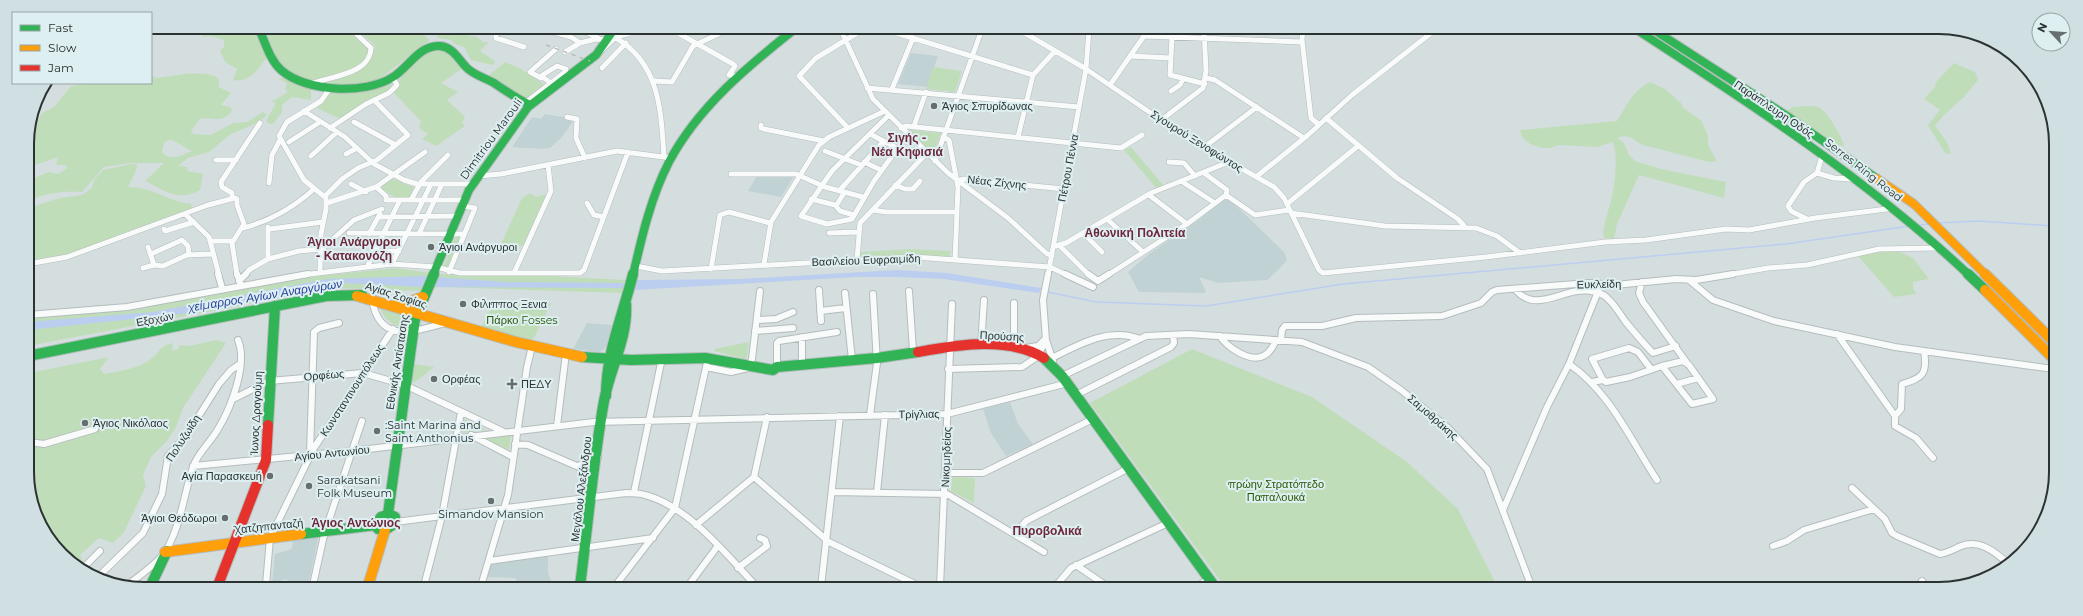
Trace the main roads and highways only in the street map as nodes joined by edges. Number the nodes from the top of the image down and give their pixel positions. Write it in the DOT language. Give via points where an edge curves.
graph roads {
  1 [pos="261,34"];
  2 [pos="788,34"];
  3 [pos="1639,34"];
  4 [pos="1643,34"];
  5 [pos="1660,34"];
  6 [pos="613,35"];
  7 [pos="527,104"];
  8 [pos="1902,218"];
  9 [pos="424,294"];
  10 [pos="357,296"];
  11 [pos="627,301"];
  12 [pos="371,302"];
  13 [pos="398,302"];
  14 [pos="275,306"];
  15 [pos="417,311"];
  16 [pos="2049,337"];
  17 [pos="612,346"];
  18 [pos="598,354"];
  19 [pos="2049,354"];
  20 [pos="34,355"];
  21 [pos="581,355"];
  22 [pos="613,357"];
  23 [pos="2049,360"];
  24 [pos="749,367"];
  25 [pos="388,514"];
  26 [pos="376,525"];
  27 [pos="385,530"];
  28 [pos="235,542"];
  29 [pos="152,582"];
  30 [pos="219,582"];
  31 [pos="369,582"];
  32 [pos="581,582"];
  33 [pos="1211,582"];
  1 -- 7 [label="main road" via="281,70 311,84 330,88 375,85 392,78 423,50 444,46 457,54 472,72"];
  2 -- 11 [label="main road" via="736,76 700,116 668,158 652,202"];
  3 -- 8 [label="main road, Παράπλευρη Οδός" via="1822,156 1887,209"];
  4 -- 8 [label="main road, Serres Ring Road" via="1799,136 1855,177"];
  5 -- 16 [label="main road, Παράπλευρη Οδός" via="1790,118 1924,214"];
  6 -- 7 [label="main road, Dimitriou Marouli" via="600,52"];
  7 -- 9 [label="main road, Dimitriou Marouli" via="475,180"];
  8 -- 19 [label="main road, Serres Ring Road" via="1931,239 1970,274"];
  8 -- 23 [label="main road, Παράπλευρη Οδός" via="1913,231 1966,276"];
  9 -- 13 [label="main road" via="412,301"];
  9 -- 15 [label="main road"];
  10 -- 12 [label="main road, Αγίας Σοφίας"];
  10 -- 14 [label="main road, Εξοχών" via="328,295"];
  11 -- 17 [label="main road, Μεγάλου Αλεξάνδρου"];
  11 -- 22 [label="main road, Μεγάλου Αλεξάνδρου" via="628,310"];
  12 -- 13 [label="main road, Αγίας Σοφίας"];
  12 -- 15 [label="main road, Αγίας Σοφίας"];
  13 -- 15 [label="main road, Αγίας Σοφίας"];
  14 -- 20 [label="main road, Εξοχών"];
  14 -- 28 [label="main road, Ίωνος Δραγούμη" via="266,460"];
  15 -- 21 [label="main road, Αγίας Σοφίας" via="532,346"];
  15 -- 25 [label="main road, Εθνικής Αντίστασης"];
  17 -- 18 [label="main road" via="606,352"];
  17 -- 22 [label="main road, Μεγάλου Αλεξάνδρου"];
  18 -- 21 [label="main road, Αγίας Σοφίας"];
  18 -- 22 [label="main road, Αγίας Σοφίας"];
  21 -- 22 [label="main road, Αγίας Σοφίας"];
  22 -- 24 [label="main road, Αγίας Σοφίας" via="662,358"];
  22 -- 32 [label="main road, Μεγάλου Αλεξάνδρου" via="601,421"];
  24 -- 33 [label="main road, Προύσης" via="773,370 949,347 1014,346 1039,354 1056,368"];
  25 -- 26 [label="main road" via="380,518"];
  25 -- 27 [label="main road" via="394,516 395,522"];
  26 -- 27 [label="main road" via="378,529"];
  26 -- 28 [label="main road, Χατζηπανταζή"];
  27 -- 31 [label="main road"];
  28 -- 29 [label="main road, Χατζηπανταζή" via="166,552"];
  28 -- 30 [label="main road, Ίωνος Δραγούμη"];
}
